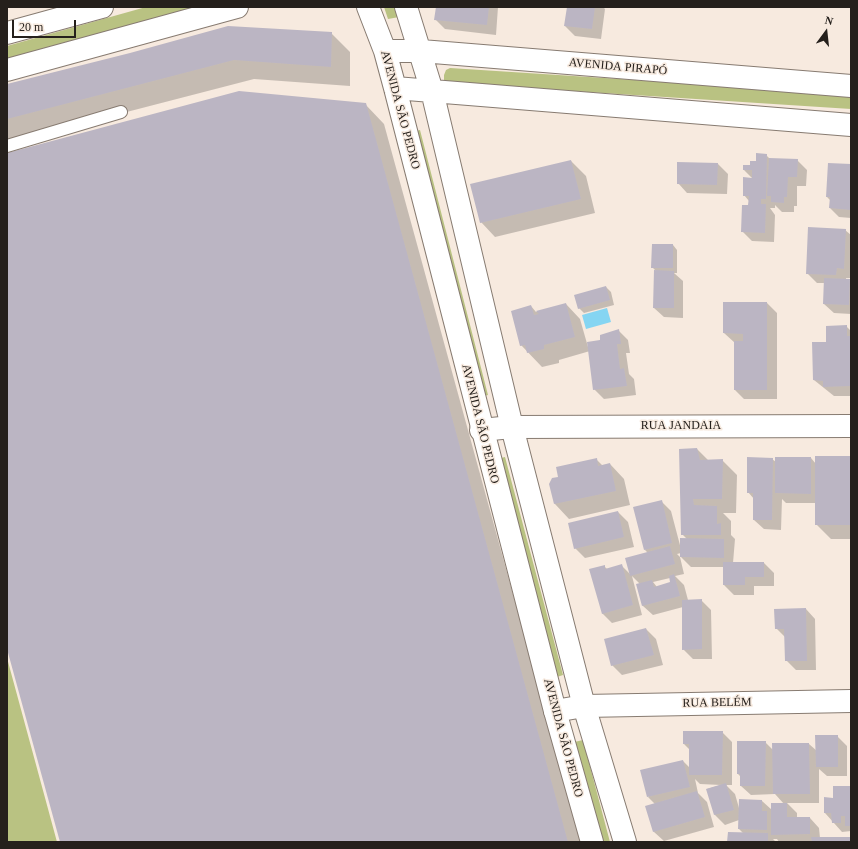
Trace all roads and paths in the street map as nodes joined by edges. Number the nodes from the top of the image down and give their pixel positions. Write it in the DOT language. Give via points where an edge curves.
graph roads {
  1 [pos="102,7"];
  2 [pos="237,7"];
  3 [pos="368,7"];
  4 [pos="406,7"];
  5 [pos="7,33"];
  6 [pos="385,51"];
  7 [pos="421,51"];
  8 [pos="7,70"];
  9 [pos="851,86"];
  10 [pos="395,88"];
  11 [pos="432,91"];
  12 [pos="121,112"];
  13 [pos="851,125"];
  14 [pos="7,146"];
  15 [pos="851,426"];
  16 [pos="512,427"];
  17 [pos="481,430"];
  18 [pos="851,701"];
  19 [pos="584,706"];
  20 [pos="555,711"];
  21 [pos="592,842"];
  22 [pos="625,842"];
  1 -- 5 [label="street"];
  2 -- 8 [label="street"];
  3 -- 6 [label="street, AVENIDA SÃO PEDRO"];
  4 -- 7 [label="street"];
  6 -- 7 [label="street, AVENIDA PIRAPÓ"];
  6 -- 10 [label="street, AVENIDA SÃO PEDRO"];
  7 -- 9 [label="street, AVENIDA PIRAPÓ"];
  7 -- 11 [label="street"];
  10 -- 11 [label="street"];
  10 -- 17 [label="street, AVENIDA SÃO PEDRO"];
  11 -- 13 [label="street"];
  11 -- 16 [label="street"];
  12 -- 14 [label="lane"];
  15 -- 16 [label="street, RUA JANDAIA"];
  16 -- 17 [label="street, RUA JANDAIA"];
  16 -- 19 [label="street"];
  17 -- 20 [label="street, AVENIDA SÃO PEDRO"];
  18 -- 19 [label="street, RUA BELÉM"];
  19 -- 20 [label="street, RUA BELÉM"];
  19 -- 22 [label="street"];
  20 -- 21 [label="street, AVENIDA SÃO PEDRO"];
}
